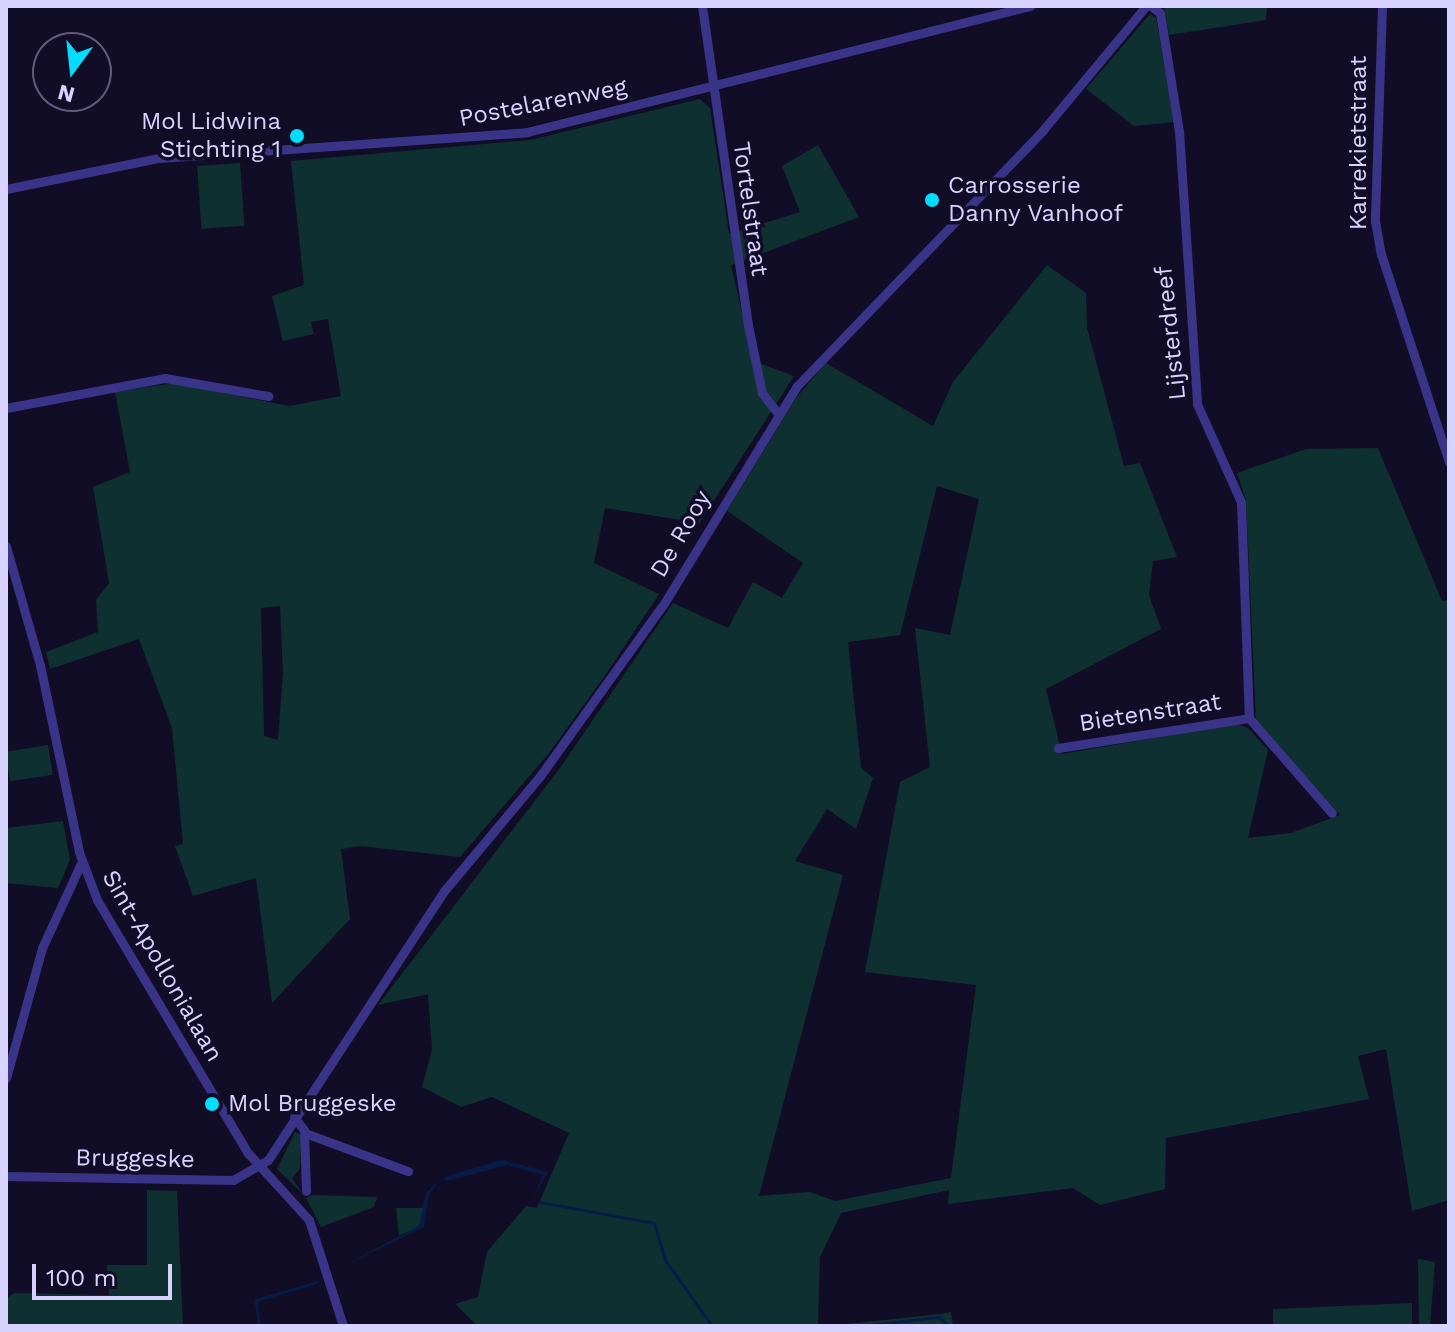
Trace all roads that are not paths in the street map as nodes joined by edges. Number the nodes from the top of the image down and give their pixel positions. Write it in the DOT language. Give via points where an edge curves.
graph roads {
  1 [pos="702,6"];
  2 [pos="1030,6"];
  3 [pos="1148,6"];
  4 [pos="1382,6"];
  5 [pos="712,87"];
  6 [pos="6,189"];
  7 [pos="268,396"];
  8 [pos="6,408"];
  9 [pos="777,412"];
  10 [pos="1449,462"];
  11 [pos="6,546"];
  12 [pos="1249,718"];
  13 [pos="1058,748"];
  14 [pos="1332,813"];
  15 [pos="82,861"];
  16 [pos="6,1078"];
  17 [pos="294,1117"];
  18 [pos="305,1133"];
  19 [pos="260,1168"];
  20 [pos="408,1171"];
  21 [pos="6,1176"];
  22 [pos="306,1191"];
  23 [pos="343,1326"];
  1 -- 5 [label="street, Tortelstraat"];
  2 -- 5 [label="street, Postelarenweg"];
  3 -- 9 [label="street, De Rooy" via="1043,130 838,339"];
  3 -- 12 [label="street, Lijsterdreef" via="1160,13 1179,131 1197,404 1241,502"];
  4 -- 10 [label="street, Karrekietstraat" via="1375,221 1383,263"];
  5 -- 6 [label="street, Postelarenweg" via="497,137 159,158"];
  5 -- 9 [label="street, Tortelstraat" via="748,325 762,393"];
  7 -- 8 [label="street" via="165,378"];
  9 -- 17 [label="street, De Rooy" via="626,659 523,798 444,891"];
  11 -- 15 [label="street, Sint-Apollonialaan" via="40,665"];
  12 -- 13 [label="street, Bietenstraat"];
  12 -- 14 [label="street"];
  15 -- 16 [label="street" via="42,948"];
  15 -- 19 [label="street, Sint-Apollonialaan" via="113,931"];
  17 -- 18 [label="street"];
  17 -- 19 [label="street, De Rooy"];
  18 -- 20 [label="street"];
  18 -- 22 [label="street"];
  19 -- 21 [label="street, Bruggeske" via="233,1180"];
  19 -- 23 [label="street, Sint-Apollonialaan" via="309,1220"];
}
